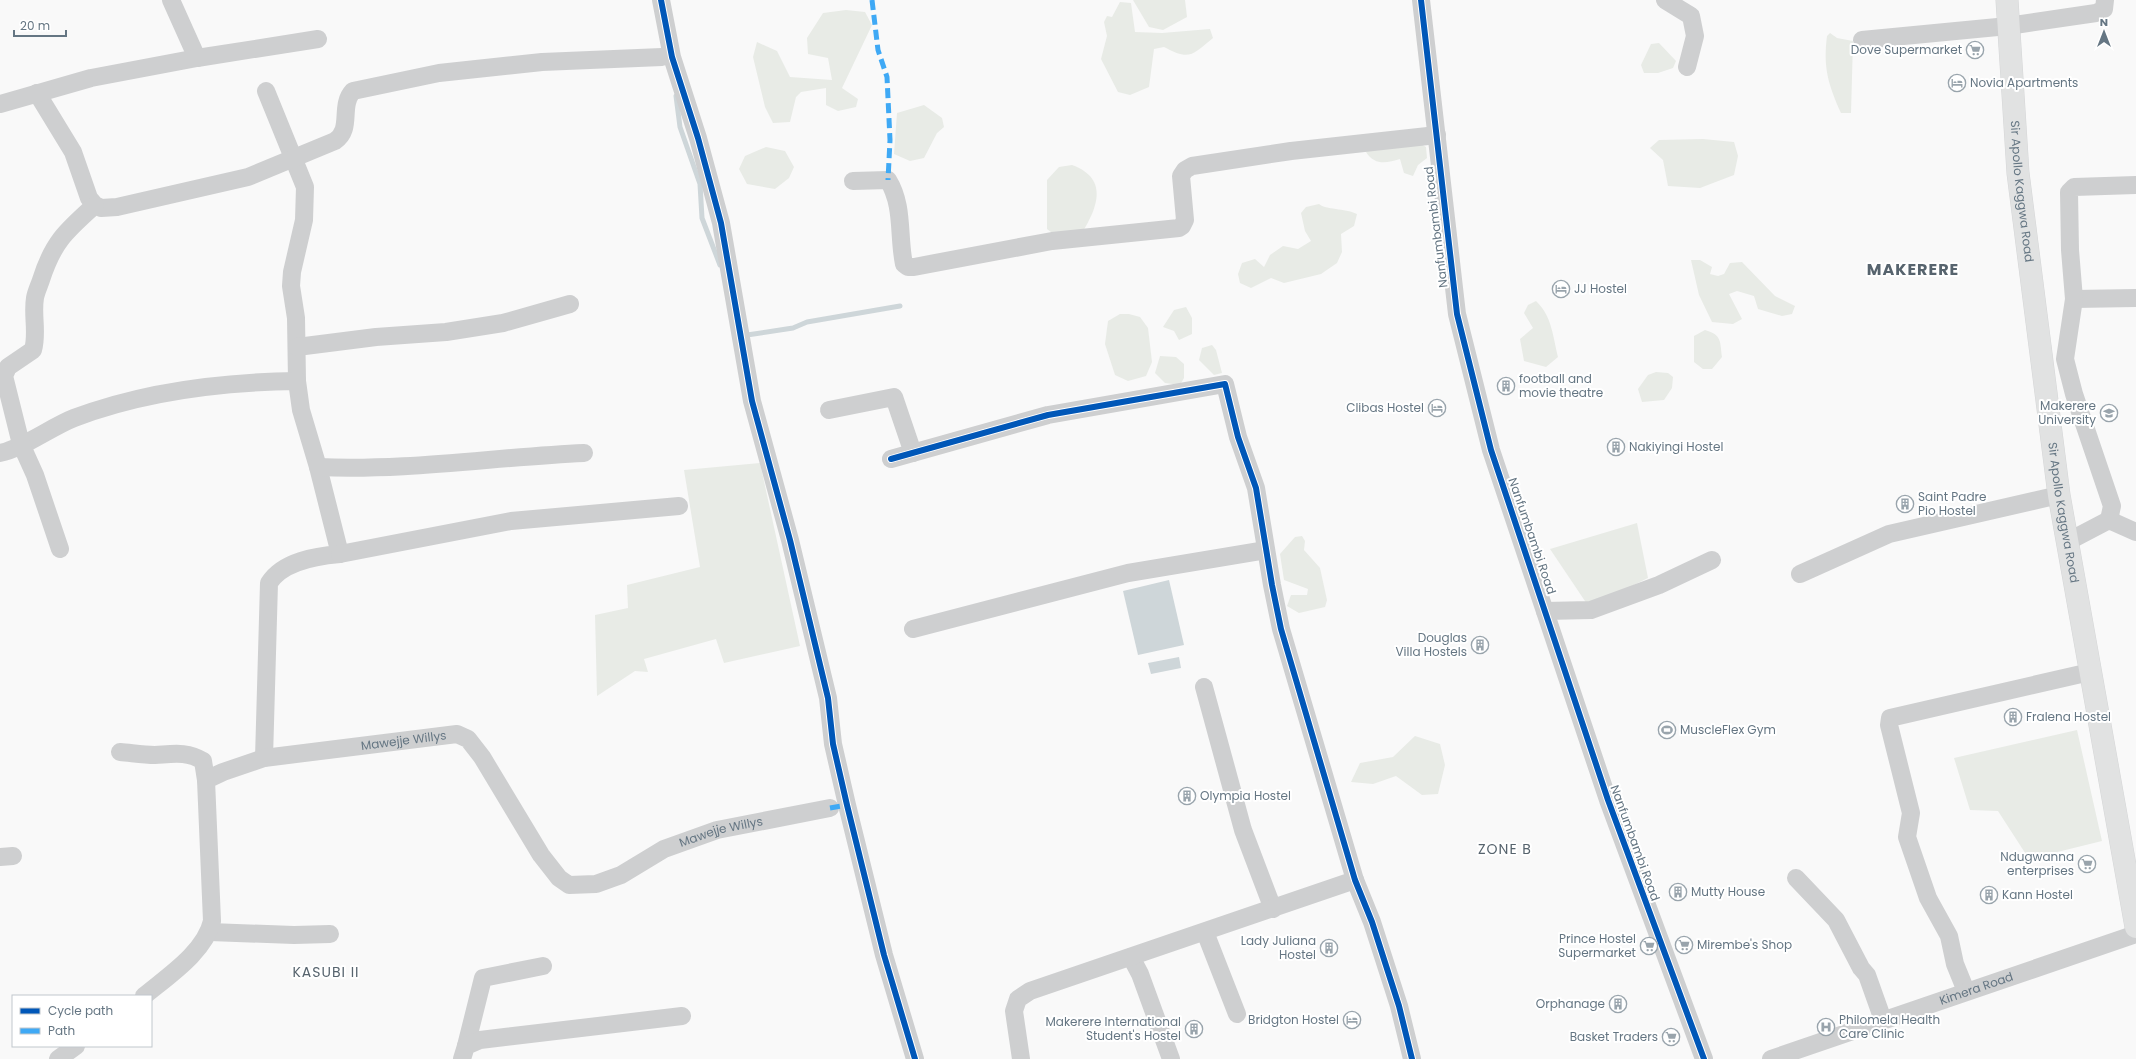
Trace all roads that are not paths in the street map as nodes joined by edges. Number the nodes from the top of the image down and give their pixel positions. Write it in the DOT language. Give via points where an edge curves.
graph roads {
  1 [pos="171,0"];
  2 [pos="661,0"];
  3 [pos="1421,0"];
  4 [pos="1665,0"];
  5 [pos="2007,0"];
  6 [pos="2106,0"];
  7 [pos="2008,26"];
  8 [pos="318,39"];
  9 [pos="1862,40"];
  10 [pos="662,57"];
  11 [pos="197,58"];
  12 [pos="1686,66"];
  13 [pos="266,90"];
  14 [pos="37,93"];
  15 [pos="0,104"];
  16 [pos="1437,135"];
  17 [pos="295,159"];
  18 [pos="853,181"];
  19 [pos="2136,185"];
  20 [pos="95,205"];
  21 [pos="2136,298"];
  22 [pos="2074,299"];
  23 [pos="570,304"];
  24 [pos="297,346"];
  25 [pos="297,381"];
  26 [pos="829,410"];
  27 [pos="21,444"];
  28 [pos="0,453"];
  29 [pos="913,453"];
  30 [pos="584,454"];
  31 [pos="891,459"];
  32 [pos="318,467"];
  33 [pos="2059,495"];
  34 [pos="679,506"];
  35 [pos="2109,520"];
  36 [pos="2136,532"];
  37 [pos="2067,542"];
  38 [pos="60,549"];
  39 [pos="1266,550"];
  40 [pos="340,554"];
  41 [pos="1712,560"];
  42 [pos="1800,574"];
  43 [pos="1545,611"];
  44 [pos="913,629"];
  45 [pos="2090,672"];
  46 [pos="1204,688"];
  47 [pos="120,752"];
  48 [pos="264,758"];
  49 [pos="206,780"];
  50 [pos="830,808"];
  51 [pos="1796,878"];
  52 [pos="1355,880"];
  53 [pos="1273,909"];
  54 [pos="2136,927"];
  55 [pos="210,932"];
  56 [pos="1205,932"];
  57 [pos="330,934"];
  58 [pos="2136,934"];
  59 [pos="1131,957"];
  60 [pos="543,966"];
  61 [pos="1966,991"];
  62 [pos="145,995"];
  63 [pos="1237,1014"];
  64 [pos="682,1016"];
  65 [pos="1884,1020"];
  66 [pos="75,1047"];
  67 [pos="464,1052"];
  68 [pos="58,1059"];
  69 [pos="914,1059"];
  70 [pos="1021,1059"];
  71 [pos="1171,1059"];
  72 [pos="1412,1059"];
  73 [pos="1704,1059"];
  74 [pos="1771,1059"];
  1 -- 11 [label="street"];
  2 -- 69 [label="street" via="672,57 698,138 721,223 752,401 790,540 828,698 833,744 847,805 884,955"];
  3 -- 16 [label="street, Nanfumbambi Road"];
  4 -- 12 [label="street" via="1691,16 1695,36"];
  5 -- 7 [label="main road, Sir Apollo Kaggwa Road"];
  6 -- 7 [label="street" via="2104,9 2096,13"];
  7 -- 9 [label="street"];
  7 -- 33 [label="main road, Sir Apollo Kaggwa Road" via="2018,173"];
  8 -- 11 [label="street"];
  10 -- 17 [label="street" via="542,62 439,73 353,91 346,101 345,127 341,137"];
  11 -- 14 [label="street" via="91,78"];
  13 -- 17 [label="street"];
  14 -- 15 [label="street"];
  14 -- 20 [label="street" via="72,152 89,198"];
  16 -- 18 [label="street" via="1291,151 1192,166 1181,176 1186,220 1179,228 1052,241 914,267 904,264 900,215 888,180"];
  16 -- 43 [label="street, Nanfumbambi Road" via="1457,314 1491,450"];
  17 -- 20 [label="street" via="248,177 125,205 101,208"];
  17 -- 24 [label="street" via="305,187 304,220 291,286"];
  19 -- 22 [label="street" via="2074,187 2069,192"];
  20 -- 27 [label="street" via="70,228 54,248 35,298 33,350 5,372 4,382"];
  21 -- 22 [label="street"];
  22 -- 35 [label="street" via="2065,359 2074,394 2112,506"];
  23 -- 24 [label="street" via="503,323 453,331 376,336"];
  24 -- 25 [label="street"];
  25 -- 27 [label="street" via="240,382 206,386 130,401 75,418"];
  25 -- 32 [label="street" via="301,410"];
  26 -- 29 [label="street" via="894,397"];
  27 -- 28 [label="street"];
  27 -- 38 [label="street" via="35,475"];
  29 -- 31 [label="street"];
  29 -- 39 [label="street" via="1048,416 1225,384 1236,431 1256,488"];
  30 -- 32 [label="street" via="365,469"];
  32 -- 40 [label="street"];
  33 -- 37 [label="main road, Sir Apollo Kaggwa Road"];
  33 -- 42 [label="street" via="1889,534"];
  34 -- 40 [label="street" via="511,521"];
  35 -- 36 [label="street"];
  35 -- 37 [label="street"];
  37 -- 45 [label="main road, Sir Apollo Kaggwa Road"];
  39 -- 44 [label="street" via="1128,573"];
  39 -- 52 [label="street" via="1281,629"];
  40 -- 48 [label="street" via="301,561 280,571 269,583"];
  41 -- 43 [label="street" via="1659,585 1592,610"];
  43 -- 73 [label="street, Nanfumbambi Road" via="1608,800"];
  45 -- 54 [label="main road, Sir Apollo Kaggwa Road"];
  45 -- 61 [label="street" via="1890,718 1889,725 1911,813 1907,837 1928,898 1948,936 1955,964"];
  46 -- 53 [label="street" via="1243,830"];
  47 -- 49 [label="street" via="194,755 203,761"];
  48 -- 49 [label="street, Mawejje Willys"];
  48 -- 50 [label="street, Mawejje Willys" via="457,734 468,739 482,757 541,855 559,878 569,884 580,886 596,884 620,875 664,848 717,830"];
  49 -- 55 [label="street" via="212,921"];
  51 -- 65 [label="street" via="1836,920 1867,975"];
  52 -- 53 [label="street"];
  52 -- 72 [label="street" via="1372,922 1399,1006"];
  53 -- 56 [label="street"];
  55 -- 57 [label="street"];
  55 -- 62 [label="street" via="191,955"];
  56 -- 59 [label="street"];
  56 -- 63 [label="street"];
  58 -- 61 [label="street, Kimera Road"];
  59 -- 70 [label="street" via="1030,991 1018,999 1014,1011"];
  59 -- 71 [label="street" via="1140,974"];
  60 -- 67 [label="street" via="483,978"];
  61 -- 65 [label="street, Kimera Road"];
  64 -- 67 [label="street" via="480,1040"];
  65 -- 74 [label="street, Kimera Road"];
  66 -- 68 [label="street"];
}
